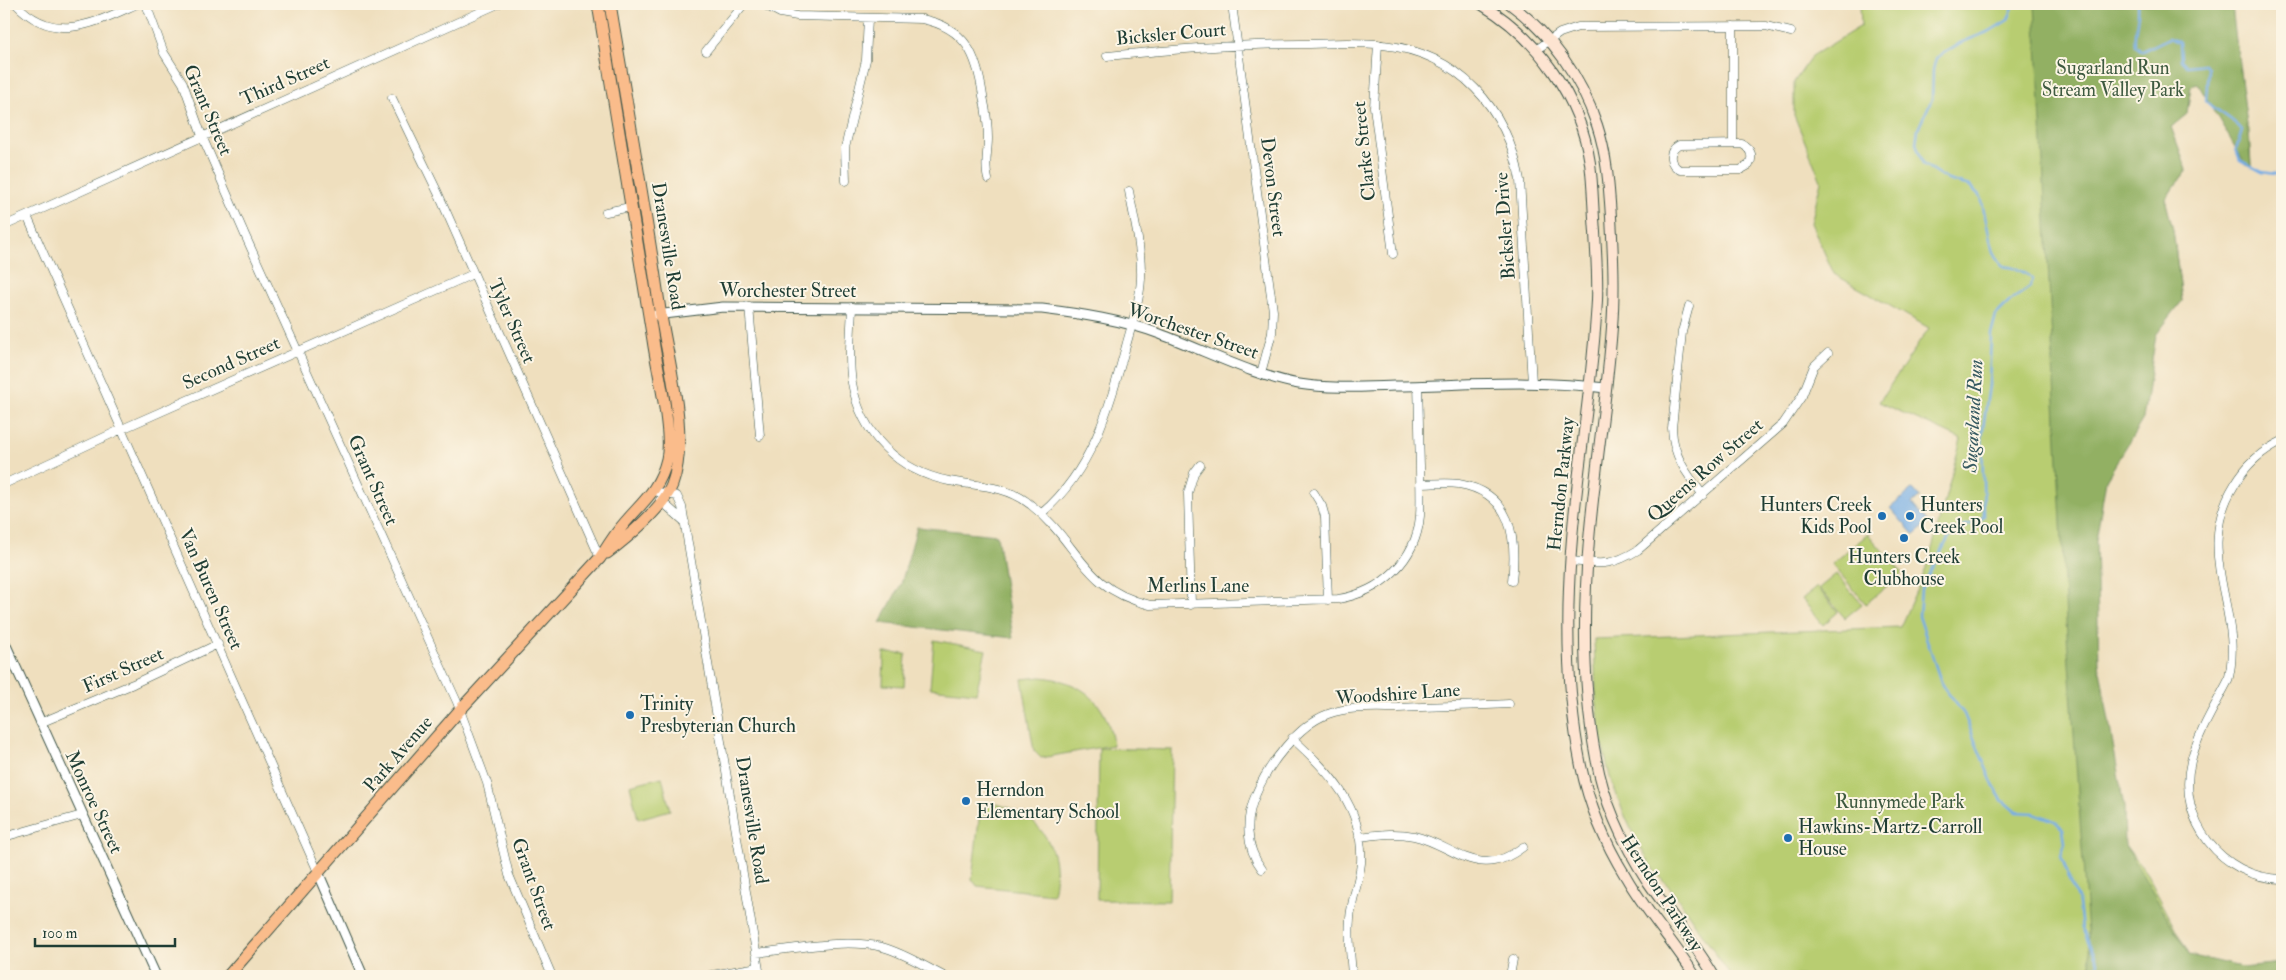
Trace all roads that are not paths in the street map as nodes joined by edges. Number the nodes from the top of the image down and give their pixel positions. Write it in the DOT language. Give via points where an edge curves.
graph roads {
  1 [pos="16,4"];
  2 [pos="137,4"];
  3 [pos="146,4"];
  4 [pos="498,4"];
  5 [pos="598,4"];
  6 [pos="610,4"];
  7 [pos="744,4"];
  8 [pos="763,4"];
  9 [pos="1232,4"];
  10 [pos="1481,4"];
  11 [pos="1510,4"];
  12 [pos="868,18"];
  13 [pos="1733,26"];
  14 [pos="1791,32"];
  15 [pos="1550,40"];
  16 [pos="1238,44"];
  17 [pos="1378,44"];
  18 [pos="1536,50"];
  19 [pos="706,51"];
  20 [pos="1107,56"];
  21 [pos="392,98"];
  22 [pos="202,136"];
  23 [pos="1733,144"];
  24 [pos="988,180"];
  25 [pos="846,181"];
  26 [pos="1129,191"];
  27 [pos="630,207"];
  28 [pos="606,212"];
  29 [pos="27,216"];
  30 [pos="4,226"];
  31 [pos="1393,254"];
  32 [pos="473,274"];
  33 [pos="749,306"];
  34 [pos="1690,306"];
  35 [pos="852,307"];
  36 [pos="661,314"];
  37 [pos="649,316"];
  38 [pos="1132,325"];
  39 [pos="297,352"];
  40 [pos="1828,353"];
  41 [pos="1261,373"];
  42 [pos="1532,383"];
  43 [pos="1418,386"];
  44 [pos="1589,386"];
  45 [pos="1606,388"];
  46 [pos="122,429"];
  47 [pos="760,436"];
  48 [pos="2282,441"];
  49 [pos="1200,465"];
  50 [pos="4,484"];
  51 [pos="1420,484"];
  52 [pos="654,491"];
  53 [pos="1314,493"];
  54 [pos="1702,495"];
  55 [pos="665,498"];
  56 [pos="1042,513"];
  57 [pos="684,522"];
  58 [pos="600,558"];
  59 [pos="1570,561"];
  60 [pos="1587,562"];
  61 [pos="1512,581"];
  62 [pos="1328,600"];
  63 [pos="1191,605"];
  64 [pos="4,641"];
  65 [pos="218,644"];
  66 [pos="1509,704"];
  67 [pos="459,711"];
  68 [pos="40,723"];
  69 [pos="1292,738"];
  70 [pos="82,815"];
  71 [pos="1359,837"];
  72 [pos="4,838"];
  73 [pos="1523,847"];
  74 [pos="1262,869"];
  75 [pos="318,872"];
  76 [pos="2282,879"];
  77 [pos="756,953"];
  78 [pos="1513,959"];
  79 [pos="758,967"];
  80 [pos="156,976"];
  81 [pos="228,976"];
  82 [pos="363,976"];
  83 [pos="552,976"];
  84 [pos="706,976"];
  85 [pos="760,976"];
  86 [pos="944,976"];
  87 [pos="1352,976"];
  88 [pos="1510,976"];
  89 [pos="1695,976"];
  90 [pos="1714,976"];
  1 -- 2 [label="street" via="44,23 70,28 93,23"];
  3 -- 22 [label="street, Grant Street" via="164,53 183,83"];
  4 -- 22 [label="street, Third Street"];
  5 -- 27 [label="main road, Dranesville Road"];
  6 -- 36 [label="main road, Dranesville Road"];
  7 -- 19 [label="street"];
  8 -- 12 [label="street" via="780,13 796,16"];
  9 -- 16 [label="street, Devon Street"];
  10 -- 18 [label="main road, Herndon Parkway" via="1504,19"];
  11 -- 15 [label="main road, Herndon Parkway"];
  12 -- 24 [label="street" via="934,21 965,42 981,79 988,124"];
  12 -- 25 [label="street" via="865,68 845,148"];
  13 -- 14 [label="street" via="1766,26"];
  13 -- 15 [label="street" via="1578,26"];
  13 -- 23 [label="street"];
  15 -- 18 [label="street"];
  15 -- 45 [label="main road, Herndon Parkway" via="1586,96 1606,159 1613,276"];
  16 -- 17 [label="street, Bicksler Drive"];
  16 -- 20 [label="street, Bicksler Court"];
  16 -- 41 [label="street, Devon Street" via="1273,311 1272,333"];
  17 -- 31 [label="street, Clarke Street" via="1374,107"];
  17 -- 42 [label="street, Bicksler Drive" via="1420,53 1454,71 1486,100 1510,140 1520,180"];
  18 -- 44 [label="main road, Herndon Parkway" via="1569,98 1582,130 1590,163 1597,280"];
  21 -- 32 [label="street, Tyler Street"];
  22 -- 29 [label="street, Third Street"];
  22 -- 39 [label="street, Grant Street"];
  23 -- 23 [label="street" via="1742,144 1750,150 1752,161 1745,168 1680,170 1672,163 1671,152 1679,146"];
  26 -- 38 [label="street" via="1141,277"];
  27 -- 28 [label="street"];
  27 -- 37 [label="main road, Dranesville Road"];
  29 -- 30 [label="street, Third Street"];
  29 -- 46 [label="street, Van Buren Street"];
  32 -- 39 [label="street, Second Street"];
  32 -- 58 [label="street, Tyler Street"];
  33 -- 35 [label="street, Worchester Street"];
  33 -- 36 [label="street, Worchester Street"];
  33 -- 47 [label="street"];
  34 -- 54 [label="street" via="1682,332 1672,442 1681,466"];
  35 -- 38 [label="street, Worchester Street" via="1029,308 1075,313"];
  35 -- 56 [label="street, Merlins Lane" via="851,367 856,398 866,424 883,447 915,470 935,478 1004,490"];
  36 -- 37 [label="street, Worchester Street"];
  36 -- 55 [label="main road, Dranesville Road" via="680,446 673,483"];
  37 -- 52 [label="main road, Dranesville Road" via="668,446 667,458"];
  38 -- 41 [label="street, Worchester Street"];
  38 -- 56 [label="street" via="1104,424 1068,488"];
  39 -- 46 [label="street, Second Street"];
  39 -- 67 [label="street, Grant Street"];
  40 -- 54 [label="street, Queens Row Street" via="1814,366 1802,396 1783,424"];
  41 -- 43 [label="street, Worchester Street" via="1320,387"];
  42 -- 43 [label="street, Worchester Street"];
  42 -- 44 [label="street, Worchester Street"];
  43 -- 51 [label="street, Merlins Lane"];
  44 -- 45 [label="street, Worchester Street"];
  44 -- 59 [label="main road, Herndon Parkway"];
  45 -- 60 [label="main road, Herndon Parkway"];
  46 -- 50 [label="street, Second Street"];
  46 -- 65 [label="street, Van Buren Street"];
  48 -- 76 [label="street" via="2262,453 2238,478 2218,524 2217,558 2232,640 2231,670 2195,747 2188,776 2190,805 2202,834 2211,846 2234,866 2262,877"];
  49 -- 63 [label="street" via="1188,493"];
  51 -- 61 [label="street" via="1459,484 1482,492 1496,504 1508,519 1512,532"];
  51 -- 62 [label="street, Merlins Lane" via="1418,529 1399,567 1390,577 1366,592"];
  52 -- 55 [label="street, Dranesville Road"];
  52 -- 58 [label="main road, Park Avenue" via="618,530"];
  53 -- 62 [label="street" via="1325,517"];
  54 -- 60 [label="street, Queens Row Street" via="1633,554 1616,562"];
  55 -- 57 [label="street, Dranesville Road"];
  55 -- 57 [label="street, Dranesville Road" via="676,496"];
  55 -- 58 [label="main road, Park Avenue" via="628,537"];
  56 -- 63 [label="street, Merlins Lane" via="1089,571 1109,589 1150,605"];
  57 -- 77 [label="street, Dranesville Road"];
  58 -- 67 [label="main road, Park Avenue"];
  59 -- 60 [label="street, Queens Row Street"];
  59 -- 89 [label="main road, Herndon Parkway" via="1571,682 1575,731 1585,783 1605,840 1626,877"];
  60 -- 90 [label="main road, Herndon Parkway" via="1587,669 1592,734 1600,777 1617,825 1640,869"];
  62 -- 63 [label="street, Merlins Lane"];
  64 -- 68 [label="street, Monroe Street"];
  65 -- 68 [label="street, First Street"];
  65 -- 75 [label="street, Van Buren Street"];
  66 -- 69 [label="street, Woodshire Lane" via="1341,711 1314,721"];
  67 -- 75 [label="main road, Park Avenue"];
  67 -- 83 [label="street, Grant Street" via="487,783 509,875"];
  68 -- 70 [label="street, Monroe Street"];
  69 -- 71 [label="street" via="1320,763 1340,788"];
  69 -- 74 [label="street, Woodshire Lane" via="1257,790 1252,803 1248,829 1250,846"];
  70 -- 72 [label="street"];
  70 -- 80 [label="street, Monroe Street"];
  71 -- 73 [label="street" via="1386,834 1415,836 1455,855 1484,861 1505,858"];
  71 -- 87 [label="street" via="1361,862 1350,921"];
  75 -- 81 [label="main road, Park Avenue"];
  75 -- 82 [label="street, Van Buren Street"];
  77 -- 79 [label="street, Dranesville Road"];
  77 -- 86 [label="street" via="866,944 897,952"];
  78 -- 88 [label="street"];
  79 -- 84 [label="street"];
  79 -- 85 [label="street, Dranesville Road"];
}
